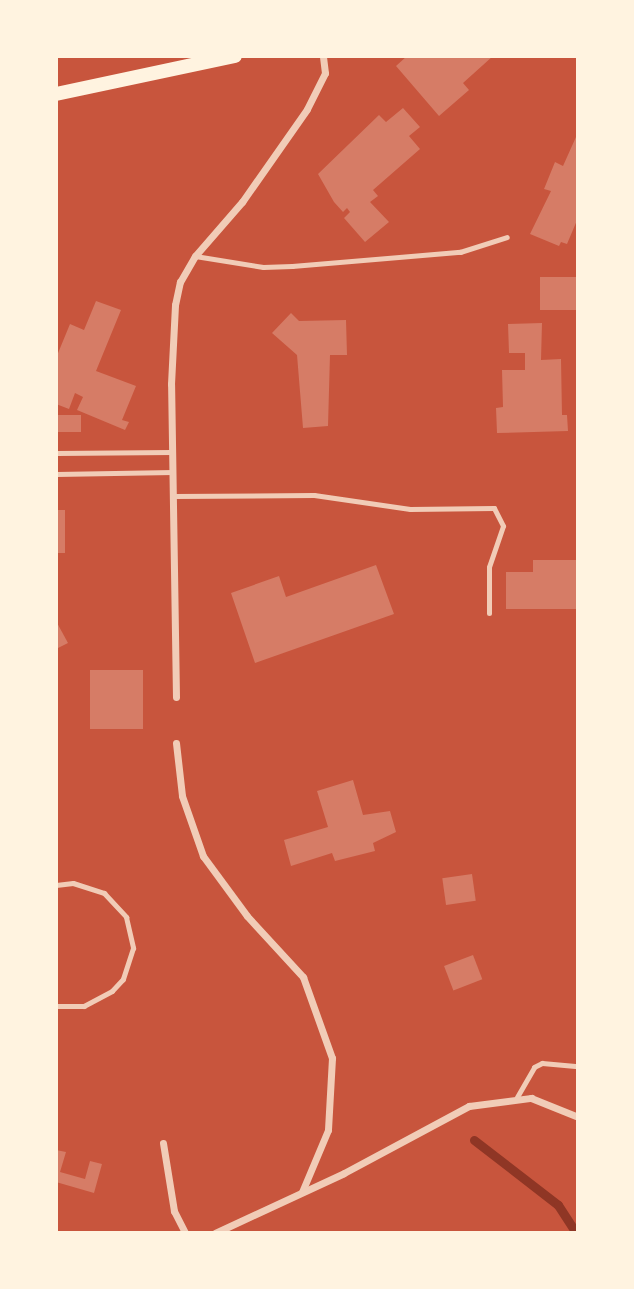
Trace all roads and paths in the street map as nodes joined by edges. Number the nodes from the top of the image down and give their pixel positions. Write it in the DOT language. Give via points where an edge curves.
graph roads {
  1 [pos="235,56"];
  2 [pos="323,56"];
  3 [pos="56,94"];
  4 [pos="507,237"];
  5 [pos="195,256"];
  6 [pos="172,452"];
  7 [pos="56,453"];
  8 [pos="173,472"];
  9 [pos="56,474"];
  10 [pos="174,496"];
  11 [pos="489,613"];
  12 [pos="176,697"];
  13 [pos="176,743"];
  14 [pos="56,885"];
  15 [pos="56,1006"];
  16 [pos="578,1066"];
  17 [pos="517,1097"];
  18 [pos="578,1117"];
  19 [pos="163,1143"];
  20 [pos="302,1192"];
  21 [pos="185,1233"];
  22 [pos="215,1233"];
  1 -- 3 [label="main road"];
  2 -- 5 [label="street" via="325,73 307,109 242,202"];
  4 -- 5 [label="lane" via="460,252 273,267"];
  5 -- 6 [label="street" via="180,282 175,305"];
  6 -- 7 [label="lane"];
  6 -- 8 [label="street"];
  8 -- 9 [label="lane"];
  8 -- 10 [label="street"];
  10 -- 11 [label="lane" via="314,495 410,509 494,508 503,526 489,567"];
  10 -- 12 [label="street"];
  13 -- 20 [label="street" via="182,796 203,856 247,916 303,977 332,1058 328,1130"];
  14 -- 15 [label="lane" via="73,883 104,893 126,917 133,948 123,979 112,991 83,1006"];
  16 -- 17 [label="lane" via="542,1062 534,1067"];
  17 -- 18 [label="street" via="541,1100"];
  17 -- 20 [label="street" via="453,1113"];
  19 -- 21 [label="street" via="174,1211"];
  20 -- 22 [label="street"];
}
